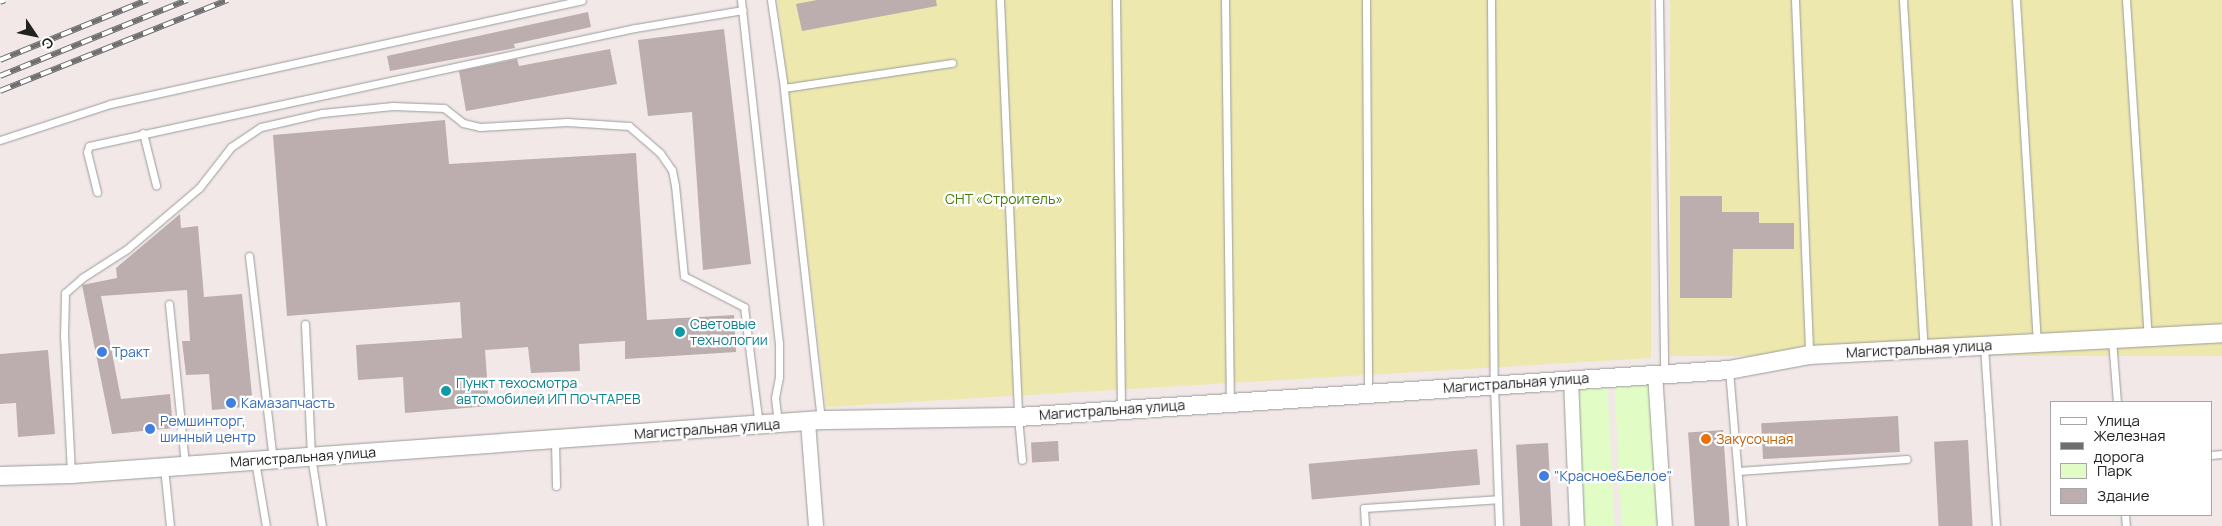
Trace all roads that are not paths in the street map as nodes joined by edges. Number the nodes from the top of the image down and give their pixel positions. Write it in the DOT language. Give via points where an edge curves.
graph roads {
  1 [pos="582,0"];
  2 [pos="741,0"];
  3 [pos="771,0"];
  4 [pos="1000,0"];
  5 [pos="1116,0"];
  6 [pos="1226,0"];
  7 [pos="1366,0"];
  8 [pos="1491,0"];
  9 [pos="1659,0"];
  10 [pos="1795,0"];
  11 [pos="1903,0"];
  12 [pos="2016,0"];
  13 [pos="2126,0"];
  14 [pos="743,10"];
  15 [pos="952,63"];
  16 [pos="784,88"];
  17 [pos="143,133"];
  18 [pos="0,140"];
  19 [pos="156,185"];
  20 [pos="96,192"];
  21 [pos="249,256"];
  22 [pos="169,304"];
  23 [pos="305,324"];
  24 [pos="2222,333"];
  25 [pos="2112,338"];
  26 [pos="2148,338"];
  27 [pos="2037,343"];
  28 [pos="1984,346"];
  29 [pos="1924,349"];
  30 [pos="1809,355"];
  31 [pos="1729,370"];
  32 [pos="1660,372"];
  33 [pos="1571,379"];
  34 [pos="1494,385"];
  35 [pos="1368,394"];
  36 [pos="2117,401"];
  37 [pos="1230,402"];
  38 [pos="1121,409"];
  39 [pos="1018,417"];
  40 [pos="815,421"];
  41 [pos="778,424"];
  42 [pos="759,425"];
  43 [pos="555,441"];
  44 [pos="311,456"];
  45 [pos="273,459"];
  46 [pos="255,460"];
  47 [pos="1022,460"];
  48 [pos="1907,460"];
  49 [pos="185,466"];
  50 [pos="164,467"];
  51 [pos="1738,471"];
  52 [pos="71,474"];
  53 [pos="0,476"];
  54 [pos="556,486"];
  55 [pos="1498,499"];
  56 [pos="170,526"];
  57 [pos="266,526"];
  58 [pos="322,526"];
  59 [pos="816,526"];
  60 [pos="1365,526"];
  61 [pos="1499,526"];
  62 [pos="1577,526"];
  63 [pos="1664,526"];
  64 [pos="1742,526"];
  65 [pos="1996,526"];
  1 -- 18 [label="lane" via="110,104"];
  2 -- 14 [label="lane"];
  3 -- 16 [label="lane"];
  4 -- 39 [label="lane"];
  5 -- 38 [label="lane"];
  6 -- 37 [label="lane"];
  7 -- 35 [label="lane"];
  8 -- 34 [label="lane"];
  9 -- 32 [label="lane"];
  10 -- 30 [label="lane"];
  11 -- 29 [label="lane"];
  12 -- 27 [label="lane"];
  13 -- 26 [label="lane"];
  14 -- 17 [label="lane" via="635,28"];
  14 -- 41 [label="lane" via="779,343 775,398"];
  15 -- 16 [label="lane"];
  16 -- 40 [label="lane"];
  17 -- 19 [label="lane"];
  17 -- 20 [label="lane" via="89,146 87,152"];
  21 -- 45 [label="lane"];
  22 -- 49 [label="lane"];
  23 -- 44 [label="lane"];
  24 -- 26 [label="street, Магистральная улица"];
  25 -- 26 [label="street, Магистральная улица"];
  25 -- 27 [label="street, Магистральная улица"];
  25 -- 36 [label="lane"];
  27 -- 28 [label="street, Магистральная улица"];
  28 -- 29 [label="street, Магистральная улица"];
  28 -- 65 [label="lane"];
  29 -- 30 [label="street, Магистральная улица"];
  30 -- 31 [label="street, Магистральная улица"];
  31 -- 32 [label="street, Магистральная улица"];
  31 -- 51 [label="lane"];
  32 -- 33 [label="street, Магистральная улица"];
  32 -- 63 [label="street"];
  33 -- 34 [label="street, Магистральная улица"];
  33 -- 62 [label="street"];
  34 -- 35 [label="street, Магистральная улица"];
  34 -- 55 [label="lane"];
  35 -- 37 [label="street, Магистральная улица"];
  37 -- 38 [label="street, Магистральная улица"];
  38 -- 39 [label="street, Магистральная улица"];
  39 -- 40 [label="street, Магистральная улица"];
  39 -- 47 [label="lane"];
  40 -- 41 [label="street, Магистральная улица"];
  40 -- 59 [label="street"];
  41 -- 42 [label="street, Магистральная улица"];
  42 -- 43 [label="street, Магистральная улица"];
  42 -- 52 [label="lane" via="744,307 684,276 676,185 672,170 660,153 629,126 567,122 480,127 463,123 444,108 393,106 322,113 261,127 231,147 199,188 135,243 66,293 64,337"];
  43 -- 44 [label="street, Магистральная улица"];
  43 -- 54 [label="lane"];
  44 -- 45 [label="street, Магистральная улица"];
  44 -- 58 [label="lane"];
  45 -- 46 [label="street, Магистральная улица"];
  46 -- 49 [label="street, Магистральная улица"];
  46 -- 57 [label="lane"];
  48 -- 51 [label="lane"];
  49 -- 50 [label="street, Магистральная улица"];
  50 -- 52 [label="street, Магистральная улица"];
  50 -- 56 [label="lane"];
  51 -- 64 [label="lane"];
  52 -- 53 [label="street, Магистральная улица"];
  55 -- 60 [label="lane" via="1364,508"];
  55 -- 61 [label="lane"];
}
